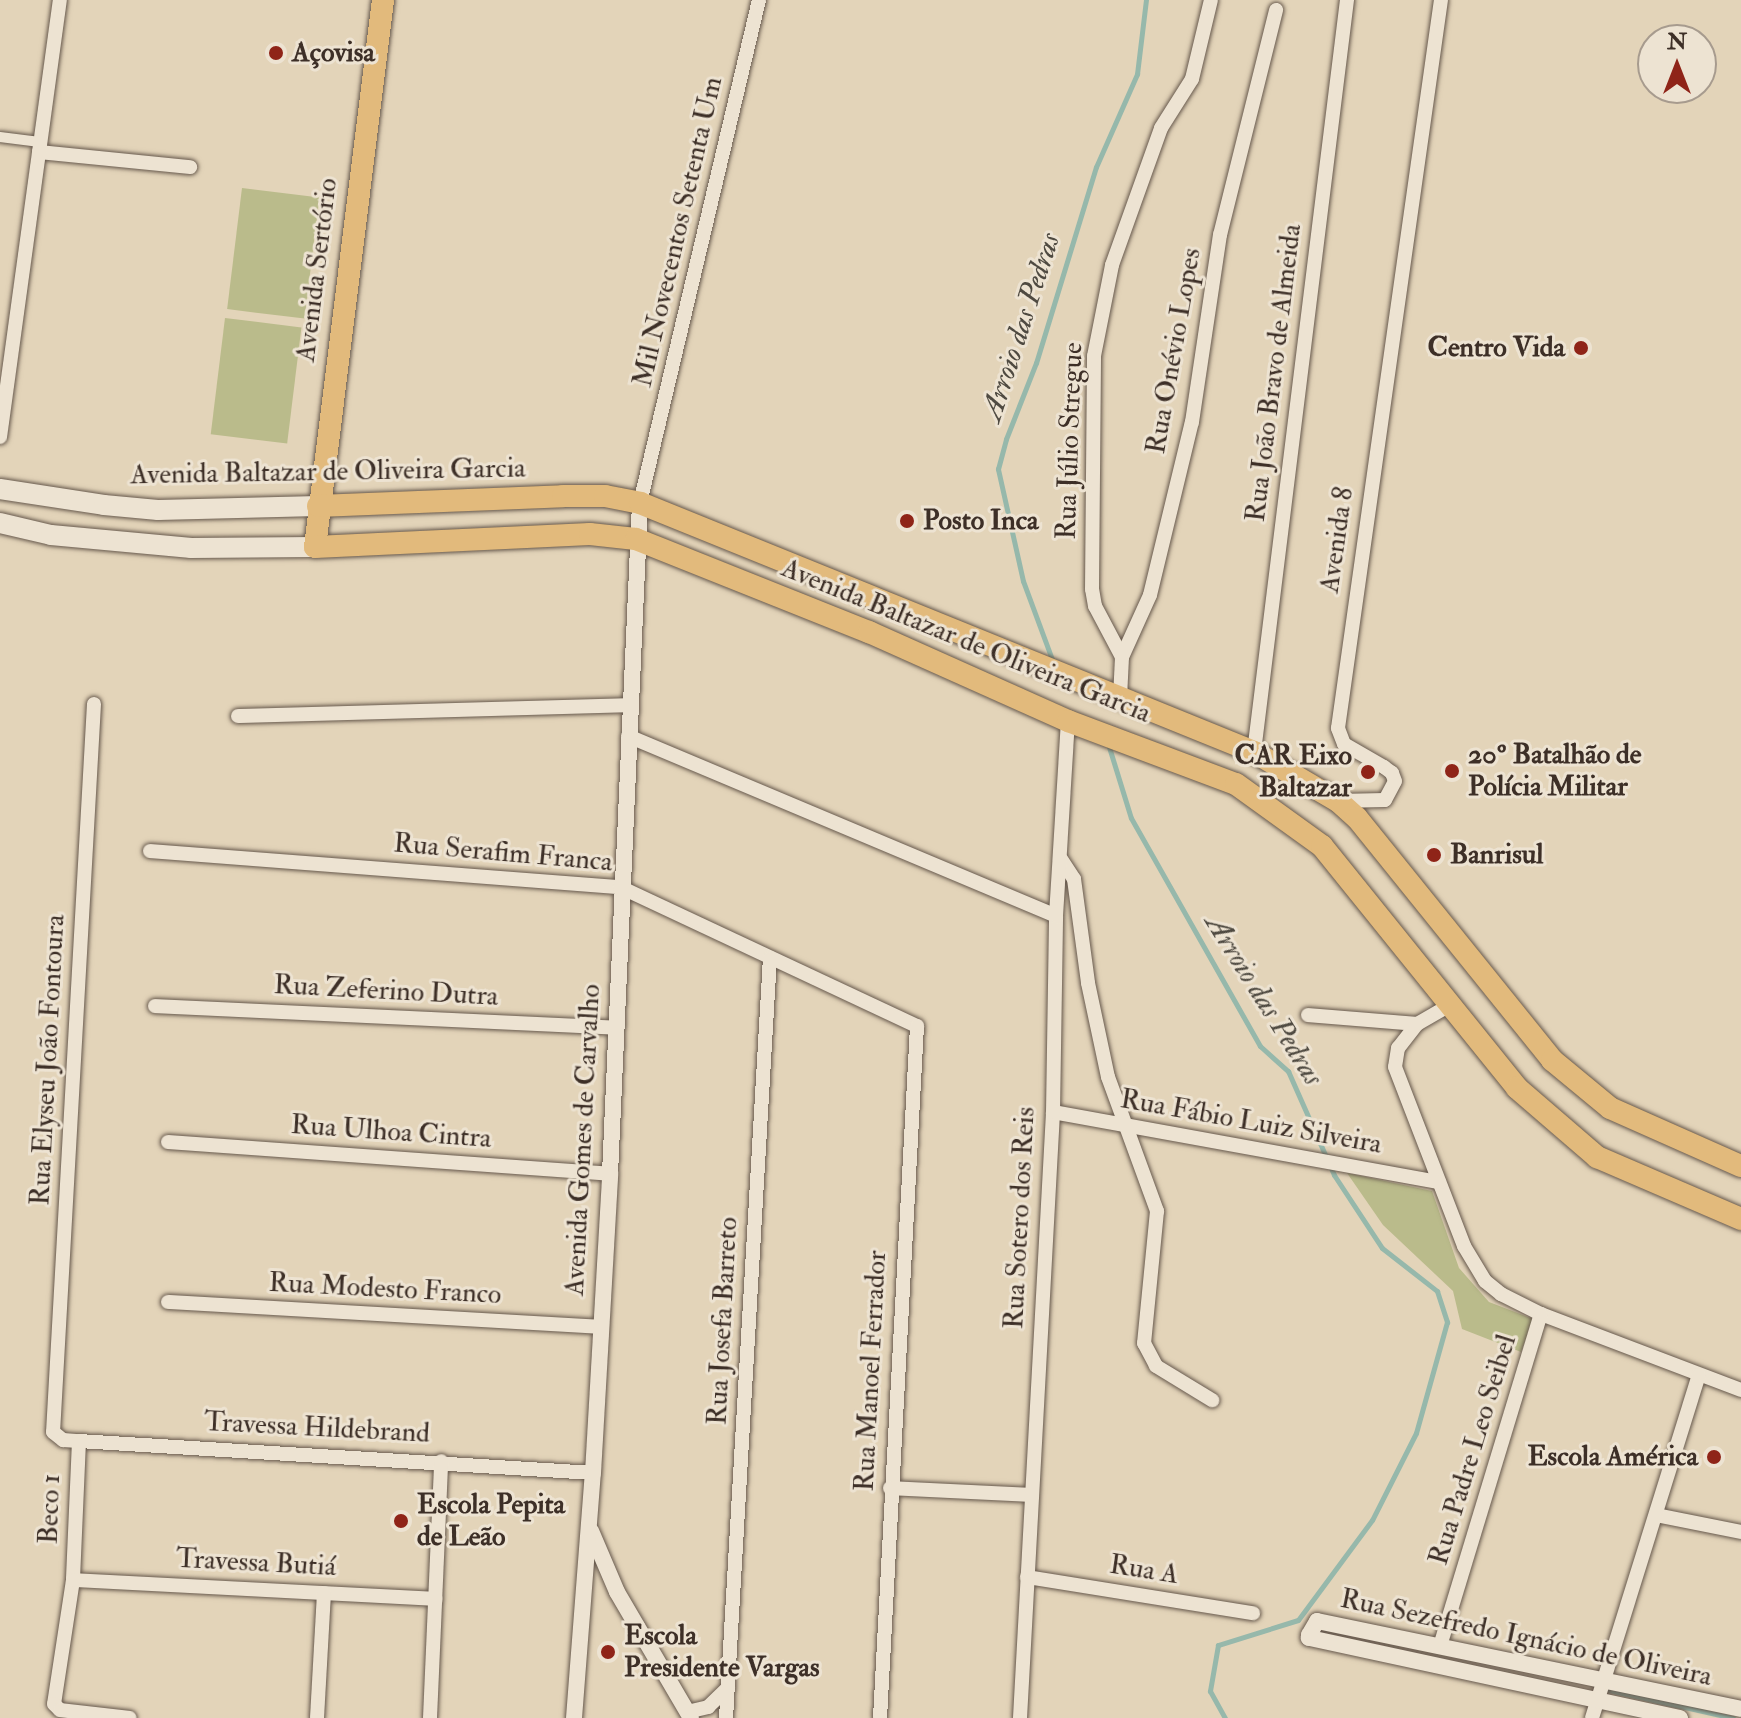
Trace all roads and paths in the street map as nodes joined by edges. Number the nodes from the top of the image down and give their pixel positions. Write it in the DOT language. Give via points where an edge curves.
graph roads {
  1 [pos="60,0"];
  2 [pos="383,0"];
  3 [pos="759,0"];
  4 [pos="1211,0"];
  5 [pos="1347,0"];
  6 [pos="1441,0"];
  7 [pos="1276,10"];
  8 [pos="0,137"];
  9 [pos="40,147"];
  10 [pos="190,167"];
  11 [pos="0,437"];
  12 [pos="0,489"];
  13 [pos="640,503"];
  14 [pos="318,506"];
  15 [pos="0,523"];
  16 [pos="636,539"];
  17 [pos="315,547"];
  18 [pos="1122,657"];
  19 [pos="1120,698"];
  20 [pos="94,704"];
  21 [pos="628,705"];
  22 [pos="238,716"];
  23 [pos="1074,723"];
  24 [pos="628,736"];
  25 [pos="1254,752"];
  26 [pos="1338,801"];
  27 [pos="150,851"];
  28 [pos="1061,859"];
  29 [pos="620,887"];
  30 [pos="1056,916"];
  31 [pos="770,958"];
  32 [pos="1450,1005"];
  33 [pos="155,1006"];
  34 [pos="1308,1015"];
  35 [pos="1417,1024"];
  36 [pos="917,1026"];
  37 [pos="615,1028"];
  38 [pos="1053,1112"];
  39 [pos="1124,1125"];
  40 [pos="168,1142"];
  41 [pos="1741,1166"];
  42 [pos="610,1174"];
  43 [pos="1439,1182"];
  44 [pos="1741,1219"];
  45 [pos="168,1302"];
  46 [pos="1541,1314"];
  47 [pos="600,1327"];
  48 [pos="1699,1375"];
  49 [pos="1741,1390"];
  50 [pos="1212,1400"];
  51 [pos="79,1441"];
  52 [pos="441,1461"];
  53 [pos="593,1473"];
  54 [pos="890,1488"];
  55 [pos="1031,1495"];
  56 [pos="1656,1515"];
  57 [pos="589,1526"];
  58 [pos="1741,1532"];
  59 [pos="1027,1577"];
  60 [pos="73,1580"];
  61 [pos="324,1593"];
  62 [pos="436,1599"];
  63 [pos="1253,1613"];
  64 [pos="1440,1646"];
  65 [pos="728,1687"];
  66 [pos="1600,1692"];
  67 [pos="1741,1709"];
  68 [pos="689,1715"];
  69 [pos="130,1718"];
  70 [pos="317,1718"];
  71 [pos="430,1718"];
  72 [pos="574,1718"];
  73 [pos="726,1718"];
  74 [pos="880,1718"];
  75 [pos="1020,1718"];
  76 [pos="1592,1718"];
  77 [pos="1680,1718"];
  1 -- 9 [label="street"];
  2 -- 14 [label="main road, Avenida Sertório"];
  3 -- 13 [label="street, Mil Novecentos Setenta Um"];
  4 -- 18 [label="street, Rua Júlio Stregue" via="1192,79 1161,128 1112,265 1094,356 1092,589 1095,606"];
  5 -- 25 [label="street, Rua João Bravo de Almeida"];
  6 -- 26 [label="street, Avenida 8" via="1338,728 1344,744 1384,767 1395,781 1385,800"];
  7 -- 18 [label="street, Rua Onévio Lopes" via="1220,235 1188,436 1150,595"];
  8 -- 9 [label="street"];
  9 -- 10 [label="street"];
  9 -- 11 [label="street"];
  12 -- 14 [label="main road, Avenida Baltazar de Oliveira Garcia" via="158,510"];
  13 -- 14 [label="main road, Avenida Baltazar de Oliveira Garcia" via="563,496"];
  13 -- 16 [label="street, Avenida Gomes de Carvalho"];
  13 -- 19 [label="main road, Avenida Baltazar de Oliveira Garcia"];
  14 -- 17 [label="main road, Avenida Sertório"];
  15 -- 17 [label="main road, Avenida Baltazar de Oliveira Garcia" via="51,535 191,548"];
  16 -- 17 [label="main road, Avenida Baltazar de Oliveira Garcia" via="590,534"];
  16 -- 21 [label="street, Avenida Gomes de Carvalho"];
  16 -- 23 [label="main road, Avenida Baltazar de Oliveira Garcia" via="869,632"];
  18 -- 19 [label="street, Rua Onévio Lopes"];
  19 -- 25 [label="main road, Avenida Baltazar de Oliveira Garcia"];
  20 -- 51 [label="street, Rua Elyseu João Fontoura" via="53,1420 56,1436"];
  21 -- 22 [label="street"];
  21 -- 24 [label="street, Avenida Gomes de Carvalho"];
  23 -- 28 [label="street, Rua Sotero dos Reis"];
  23 -- 32 [label="main road, Avenida Baltazar de Oliveira Garcia" via="1236,784 1322,846"];
  24 -- 29 [label="street, Avenida Gomes de Carvalho"];
  24 -- 30 [label="street"];
  25 -- 26 [label="main road, Avenida Baltazar de Oliveira Garcia"];
  26 -- 41 [label="main road, Avenida Baltazar de Oliveira Garcia" via="1552,1060 1610,1108"];
  27 -- 29 [label="street, Rua Serafim Franca"];
  28 -- 30 [label="street, Rua Sotero dos Reis"];
  28 -- 39 [label="street" via="1074,879 1088,983"];
  29 -- 31 [label="street, Rua Serafim Franca"];
  29 -- 37 [label="street, Avenida Gomes de Carvalho"];
  30 -- 38 [label="street, Rua Sotero dos Reis"];
  31 -- 36 [label="street, Rua Serafim Franca"];
  31 -- 65 [label="street, Rua Josefa Barreto"];
  32 -- 35 [label="street"];
  32 -- 44 [label="main road, Avenida Baltazar de Oliveira Garcia" via="1517,1088 1597,1157"];
  33 -- 37 [label="street, Rua Zeferino Dutra"];
  34 -- 35 [label="street"];
  35 -- 43 [label="street" via="1398,1048 1395,1067"];
  36 -- 54 [label="street, Rua Manoel Ferrador"];
  37 -- 42 [label="street, Avenida Gomes de Carvalho"];
  38 -- 39 [label="street, Rua Fábio Luiz Silveira"];
  38 -- 55 [label="street, Rua Sotero dos Reis"];
  39 -- 43 [label="street, Rua Fábio Luiz Silveira"];
  39 -- 50 [label="street" via="1158,1219 1144,1343 1156,1366"];
  40 -- 42 [label="street, Rua Ulhoa Cintra"];
  42 -- 47 [label="street, Avenida Gomes de Carvalho"];
  43 -- 46 [label="street" via="1464,1246 1485,1281"];
  45 -- 47 [label="street, Rua Modesto Franco"];
  46 -- 48 [label="street"];
  46 -- 64 [label="street, Rua Padre Leo Seibel"];
  47 -- 53 [label="street, Avenida Gomes de Carvalho"];
  48 -- 49 [label="street"];
  48 -- 56 [label="street"];
  51 -- 52 [label="street, Travessa Hildebrand"];
  51 -- 60 [label="street, Beco 1"];
  52 -- 53 [label="street, Travessa Hildebrand"];
  52 -- 62 [label="street"];
  53 -- 57 [label="street, Avenida Gomes de Carvalho"];
  54 -- 55 [label="street"];
  54 -- 74 [label="street, Rua Manoel Ferrador"];
  55 -- 59 [label="street, Rua Sotero dos Reis"];
  56 -- 58 [label="street"];
  56 -- 66 [label="street"];
  57 -- 68 [label="street, Avenida Gomes de Carvalho" via="617,1592"];
  57 -- 72 [label="street"];
  59 -- 63 [label="street, Rua A"];
  59 -- 75 [label="street, Rua Sotero dos Reis"];
  60 -- 61 [label="street, Travessa Butiá"];
  60 -- 69 [label="street, Beco 1" via="54,1704 60,1710"];
  61 -- 62 [label="street, Travessa Butiá"];
  61 -- 70 [label="street"];
  62 -- 71 [label="street"];
  64 -- 66 [label="street, Rua Sezefredo Ignácio de Oliveira"];
  64 -- 66 [label="street, Rua Sezefredo Ignácio de Oliveira" via="1317,1621 1309,1637"];
  65 -- 68 [label="street" via="708,1707"];
  65 -- 73 [label="street, Rua Josefa Barreto"];
  66 -- 67 [label="street, Rua Sezefredo Ignácio de Oliveira"];
  66 -- 76 [label="street"];
  66 -- 77 [label="street, Rua Sezefredo Ignácio de Oliveira"];
}
